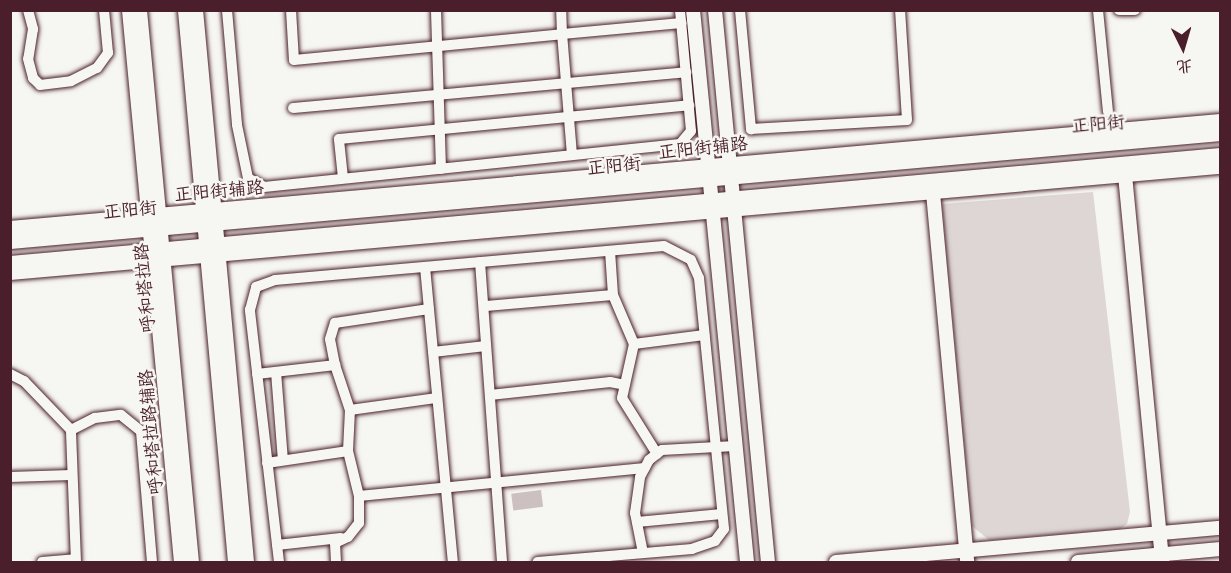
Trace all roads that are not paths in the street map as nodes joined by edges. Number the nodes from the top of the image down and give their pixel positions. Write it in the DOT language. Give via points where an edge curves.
graph roads {
  1 [pos="28,10"];
  2 [pos="104,10"];
  3 [pos="129,10"];
  4 [pos="139,10"];
  5 [pos="185,10"];
  6 [pos="196,10"];
  7 [pos="227,10"];
  8 [pos="291,10"];
  9 [pos="436,10"];
  10 [pos="561,10"];
  11 [pos="680,10"];
  12 [pos="693,10"];
  13 [pos="715,10"];
  14 [pos="740,10"];
  15 [pos="900,10"];
  16 [pos="1098,10"];
  17 [pos="1119,10"];
  18 [pos="1134,10"];
  19 [pos="681,23"];
  20 [pos="562,34"];
  21 [pos="438,43"];
  22 [pos="686,72"];
  23 [pos="566,83"];
  24 [pos="438,95"];
  25 [pos="689,105"];
  26 [pos="293,108"];
  27 [pos="1108,112"];
  28 [pos="566,116"];
  29 [pos="1221,121"];
  30 [pos="440,130"];
  31 [pos="1221,133"];
  32 [pos="572,155"];
  33 [pos="1221,155"];
  34 [pos="441,168"];
  35 [pos="1221,168"];
  36 [pos="729,169"];
  37 [pos="706,172"];
  38 [pos="1125,175"];
  39 [pos="343,178"];
  40 [pos="932,186"];
  41 [pos="732,204"];
  42 [pos="711,205"];
  43 [pos="208,215"];
  44 [pos="154,221"];
  45 [pos="10,228"];
  46 [pos="10,241"];
  47 [pos="212,249"];
  48 [pos="610,251"];
  49 [pos="157,255"];
  50 [pos="480,262"];
  51 [pos="10,263"];
  52 [pos="425,267"];
  53 [pos="10,273"];
  54 [pos="613,295"];
  55 [pos="486,306"];
  56 [pos="429,309"];
  57 [pos="704,335"];
  58 [pos="634,344"];
  59 [pos="486,346"];
  60 [pos="433,352"];
  61 [pos="335,364"];
  62 [pos="276,372"];
  63 [pos="10,374"];
  64 [pos="257,374"];
  65 [pos="624,385"];
  66 [pos="490,395"];
  67 [pos="437,398"];
  68 [pos="350,410"];
  69 [pos="71,430"];
  70 [pos="735,446"];
  71 [pos="716,447"];
  72 [pos="348,451"];
  73 [pos="657,454"];
  74 [pos="283,460"];
  75 [pos="267,463"];
  76 [pos="645,468"];
  77 [pos="71,475"];
  78 [pos="10,477"];
  79 [pos="495,481"];
  80 [pos="446,488"];
  81 [pos="359,496"];
  82 [pos="722,514"];
  83 [pos="637,522"];
  84 [pos="1221,528"];
  85 [pos="1158,534"];
  86 [pos="348,537"];
  87 [pos="277,545"];
  88 [pos="1221,549"];
  89 [pos="643,553"];
  90 [pos="967,557"];
  91 [pos="1161,559"];
  92 [pos="75,561"];
  93 [pos="42,562"];
  94 [pos="152,562"];
  95 [pos="181,562"];
  96 [pos="191,562"];
  97 [pos="235,562"];
  98 [pos="247,562"];
  99 [pos="279,562"];
  100 [pos="336,562"];
  101 [pos="453,562"];
  102 [pos="502,562"];
  103 [pos="538,562"];
  104 [pos="747,562"];
  105 [pos="768,562"];
  106 [pos="836,562"];
  107 [pos="1078,562"];
  1 -- 2 [label="street" via="33,29 28,59 33,78 40,85 71,81 97,68 108,53"];
  3 -- 44 [label="street"];
  4 -- 44 [label="main road, 呼和塔拉路"];
  5 -- 43 [label="main road"];
  6 -- 43 [label="street"];
  7 -- 39 [label="street" via="237,125 248,178 264,187"];
  8 -- 21 [label="street" via="294,60"];
  9 -- 21 [label="street"];
  10 -- 20 [label="street"];
  11 -- 19 [label="street"];
  12 -- 37 [label="street"];
  13 -- 36 [label="street"];
  14 -- 15 [label="street" via="751,129 907,120"];
  16 -- 27 [label="street"];
  17 -- 18 [label="street"];
  19 -- 20 [label="street"];
  19 -- 22 [label="street"];
  20 -- 21 [label="street"];
  20 -- 23 [label="street"];
  21 -- 24 [label="street"];
  22 -- 23 [label="street"];
  22 -- 25 [label="street"];
  23 -- 24 [label="street"];
  23 -- 28 [label="street"];
  24 -- 26 [label="street"];
  24 -- 30 [label="street"];
  25 -- 28 [label="street"];
  25 -- 32 [label="street" via="691,131 680,144"];
  28 -- 30 [label="street"];
  28 -- 32 [label="street"];
  29 -- 36 [label="street, 正阳街辅路"];
  30 -- 34 [label="street"];
  30 -- 39 [label="street" via="339,140"];
  31 -- 36 [label="main road, 正阳街"];
  32 -- 34 [label="street"];
  33 -- 40 [label="main road"];
  34 -- 39 [label="street"];
  35 -- 38 [label="street"];
  36 -- 37 [label="main road, 正阳街"];
  36 -- 41 [label="street"];
  37 -- 42 [label="street"];
  37 -- 43 [label="main road, 正阳街"];
  38 -- 40 [label="street"];
  38 -- 85 [label="street"];
  40 -- 41 [label="main road"];
  40 -- 90 [label="street"];
  41 -- 42 [label="main road"];
  41 -- 105 [label="street"];
  42 -- 47 [label="main road"];
  42 -- 70 [label="street"];
  43 -- 44 [label="main road, 正阳街"];
  43 -- 47 [label="main road"];
  44 -- 45 [label="street"];
  44 -- 46 [label="main road, 正阳街"];
  44 -- 49 [label="main road, 呼和塔拉路"];
  47 -- 49 [label="main road"];
  47 -- 97 [label="main road"];
  47 -- 98 [label="street"];
  48 -- 50 [label="street"];
  48 -- 54 [label="street"];
  48 -- 57 [label="street" via="664,246 691,260 699,278"];
  49 -- 51 [label="main road"];
  49 -- 53 [label="street"];
  49 -- 95 [label="street, 呼和塔拉路辅路"];
  49 -- 96 [label="main road, 呼和塔拉路"];
  50 -- 52 [label="street"];
  50 -- 55 [label="street"];
  52 -- 56 [label="street"];
  52 -- 64 [label="street" via="274,280 256,287 250,310"];
  54 -- 55 [label="street"];
  54 -- 58 [label="street"];
  55 -- 59 [label="street"];
  56 -- 60 [label="street"];
  56 -- 61 [label="street" via="335,323 330,339"];
  57 -- 58 [label="street"];
  57 -- 71 [label="street"];
  58 -- 65 [label="street"];
  59 -- 60 [label="street"];
  59 -- 66 [label="street"];
  60 -- 67 [label="street"];
  61 -- 62 [label="street"];
  61 -- 68 [label="street"];
  62 -- 64 [label="street"];
  62 -- 74 [label="street"];
  63 -- 69 [label="street" via="24,381"];
  64 -- 75 [label="street"];
  65 -- 66 [label="street" via="610,382"];
  65 -- 73 [label="street" via="625,409"];
  66 -- 79 [label="street"];
  67 -- 68 [label="street"];
  67 -- 80 [label="street"];
  68 -- 72 [label="street"];
  69 -- 77 [label="street"];
  69 -- 94 [label="street" via="94,418 121,415 141,431"];
  70 -- 71 [label="street"];
  70 -- 104 [label="street"];
  71 -- 73 [label="street"];
  71 -- 82 [label="street"];
  72 -- 74 [label="street"];
  72 -- 81 [label="street"];
  73 -- 76 [label="street"];
  74 -- 75 [label="street"];
  75 -- 87 [label="street"];
  76 -- 79 [label="street"];
  76 -- 83 [label="street" via="640,477"];
  77 -- 78 [label="street"];
  77 -- 92 [label="street"];
  79 -- 80 [label="street"];
  79 -- 102 [label="street"];
  80 -- 81 [label="street"];
  80 -- 101 [label="street"];
  81 -- 86 [label="street" via="359,523"];
  82 -- 83 [label="street"];
  82 -- 89 [label="street" via="724,529 715,541 692,549"];
  83 -- 89 [label="street"];
  84 -- 85 [label="street"];
  85 -- 90 [label="street"];
  85 -- 91 [label="street"];
  86 -- 87 [label="street"];
  86 -- 100 [label="street" via="335,543"];
  87 -- 99 [label="street"];
  88 -- 91 [label="street"];
  89 -- 103 [label="street"];
  90 -- 106 [label="street"];
  91 -- 107 [label="street"];
  92 -- 93 [label="street"];
}
